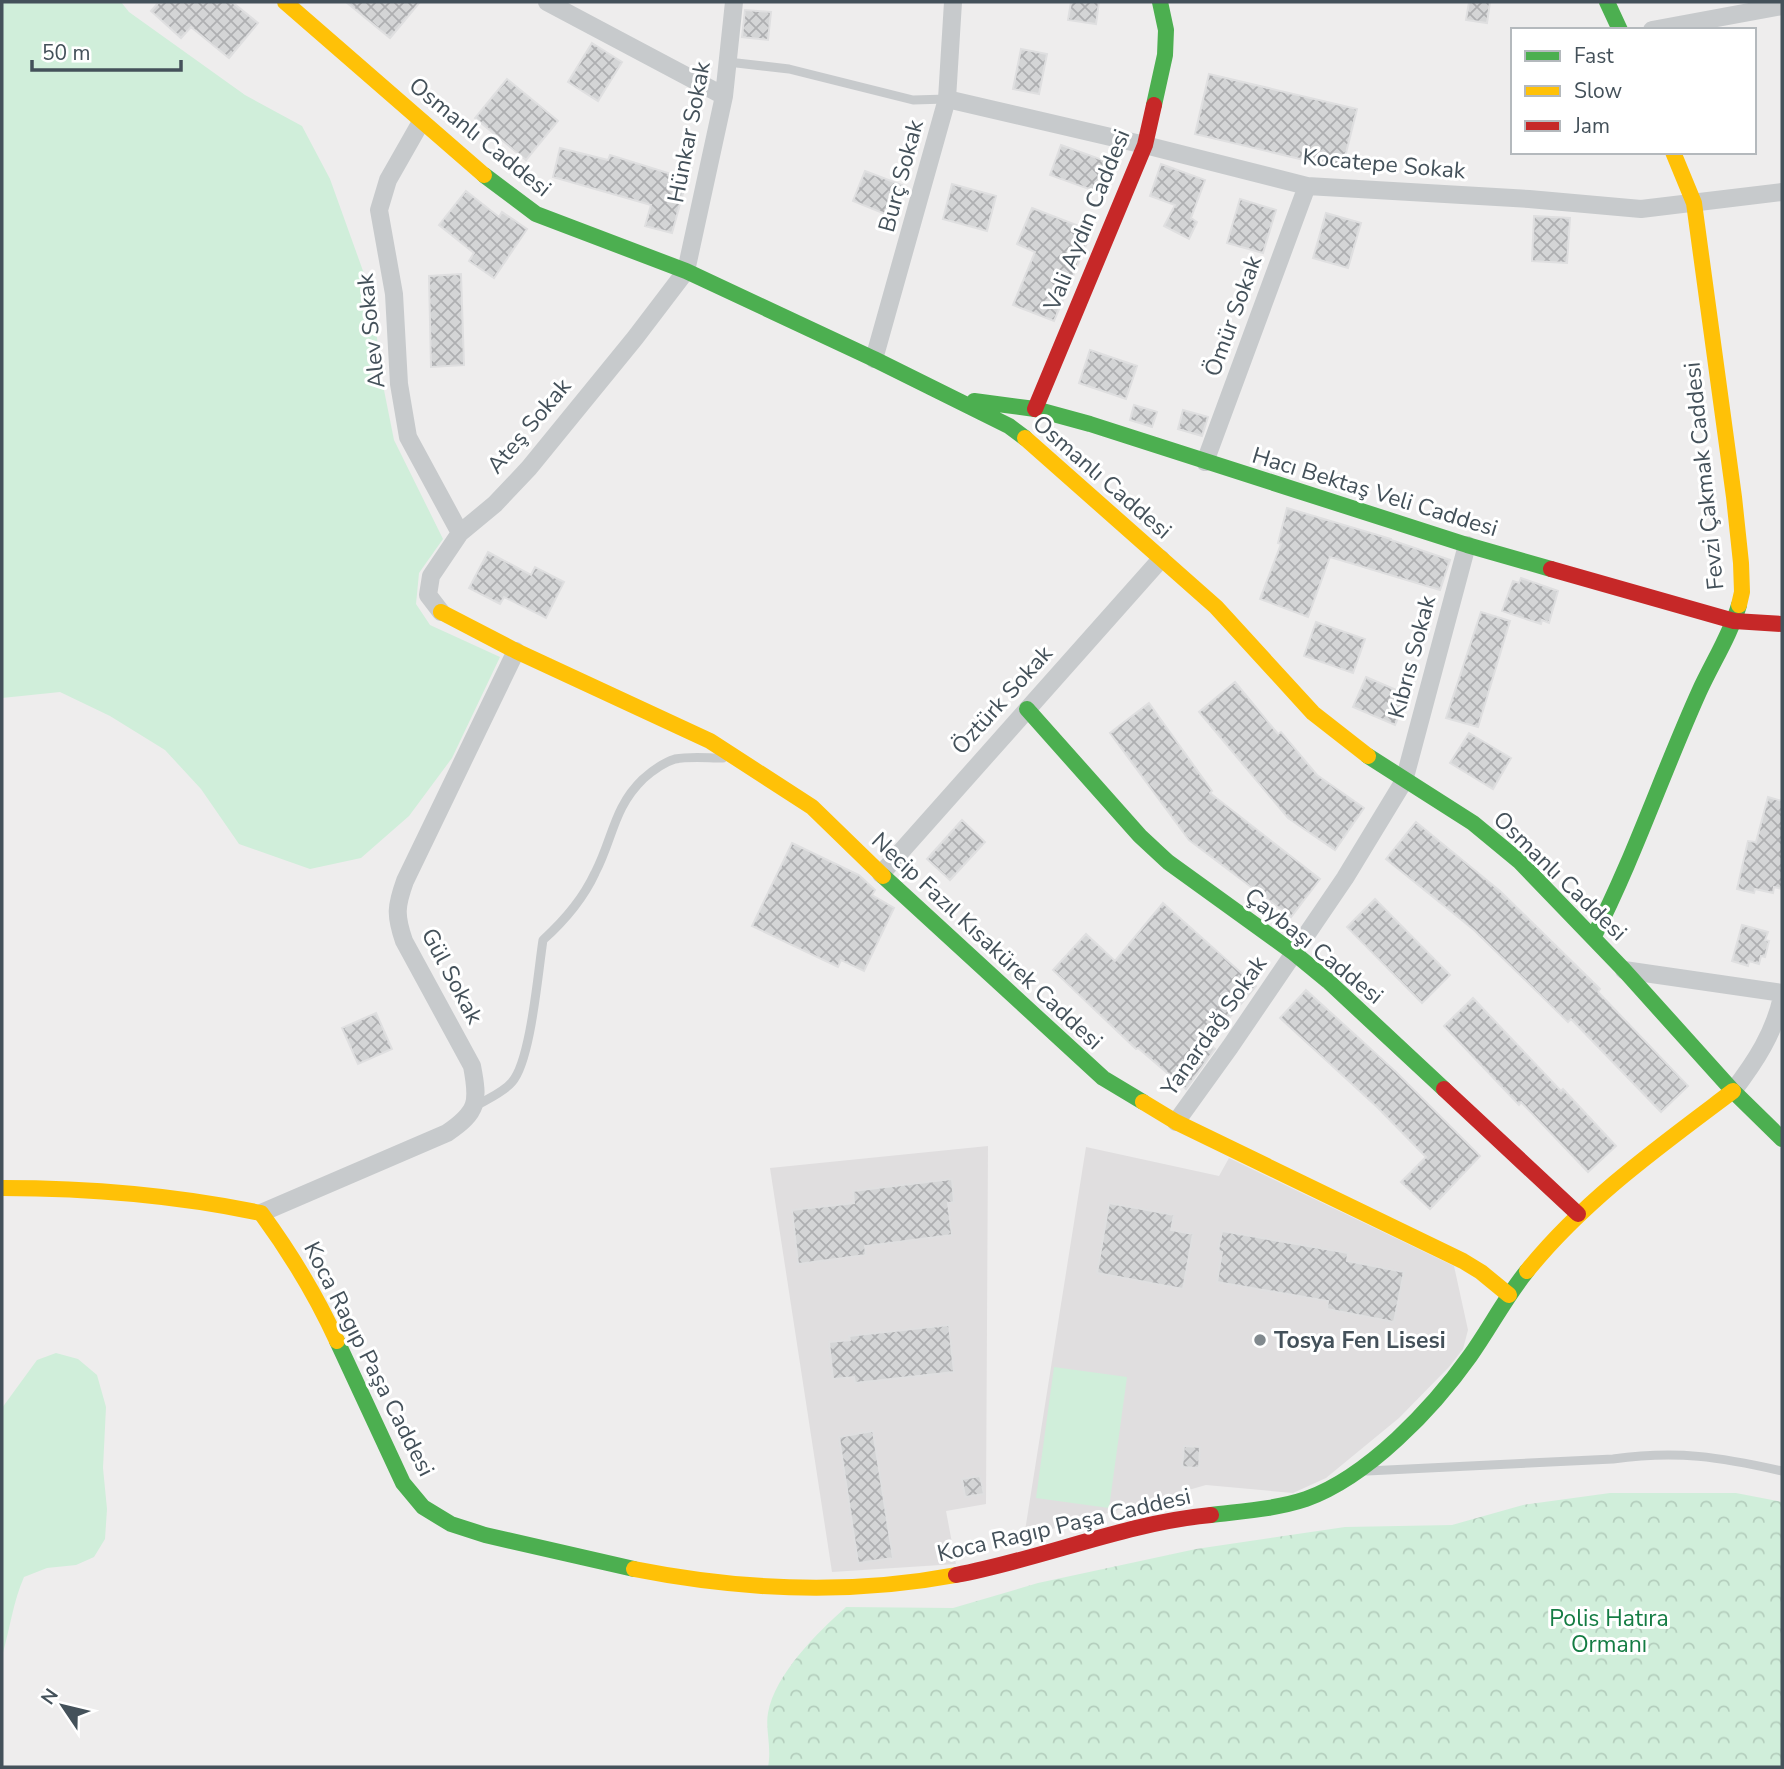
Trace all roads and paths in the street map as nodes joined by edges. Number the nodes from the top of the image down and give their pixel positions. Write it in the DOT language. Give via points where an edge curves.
graph roads {
  1 [pos="285,2"];
  2 [pos="547,2"];
  3 [pos="734,2"];
  4 [pos="953,2"];
  5 [pos="1160,2"];
  6 [pos="1607,2"];
  7 [pos="1782,6"];
  8 [pos="1619,28"];
  9 [pos="1663,28"];
  10 [pos="728,62"];
  11 [pos="724,96"];
  12 [pos="947,99"];
  13 [pos="421,122"];
  14 [pos="1145,145"];
  15 [pos="1674,154"];
  16 [pos="1307,186"];
  17 [pos="1782,192"];
  18 [pos="1695,202"];
  19 [pos="686,271"];
  20 [pos="874,359"];
  21 [pos="955,399"];
  22 [pos="1035,409"];
  23 [pos="1205,462"];
  24 [pos="460,533"];
  25 [pos="1467,545"];
  26 [pos="1161,559"];
  27 [pos="441,612"];
  28 [pos="1734,621"];
  29 [pos="1782,624"];
  30 [pos="516,651"];
  31 [pos="1027,709"];
  32 [pos="736,758"];
  33 [pos="1404,781"];
  34 [pos="881,874"];
  35 [pos="1593,938"];
  36 [pos="1294,953"];
  37 [pos="1624,970"];
  38 [pos="1782,995"];
  39 [pos="1733,1091"];
  40 [pos="474,1107"];
  41 [pos="1176,1122"];
  42 [pos="1782,1139"];
  43 [pos="2,1188"];
  44 [pos="261,1213"];
  45 [pos="1578,1214"];
  46 [pos="1509,1295"];
  47 [pos="1782,1471"];
  48 [pos="1354,1472"];
  1 -- 13 [label="street, Osmanlı Caddesi" via="310,16"];
  2 -- 11 [label="street"];
  3 -- 10 [label="street, Hünkar Sokak"];
  4 -- 12 [label="street, Burç Sokak"];
  5 -- 14 [label="street, Vali Aydın Caddesi" via="1165,55"];
  6 -- 8 [label="street"];
  7 -- 9 [label="street"];
  10 -- 11 [label="street, Hünkar Sokak"];
  10 -- 12 [label="lane" via="789,69 913,100"];
  11 -- 19 [label="street, Hünkar Sokak"];
  12 -- 14 [label="street, Kocatepe Sokak"];
  12 -- 20 [label="street, Burç Sokak"];
  13 -- 19 [label="street, Osmanlı Caddesi" via="536,214"];
  13 -- 24 [label="street, Alev Sokak" via="388,180 379,210 394,294 408,438"];
  14 -- 16 [label="street, Kocatepe Sokak"];
  14 -- 22 [label="street, Vali Aydın Caddesi"];
  15 -- 18 [label="street, Fevzi Çakmak Caddesi"];
  16 -- 18 [label="street, Kocatepe Sokak" via="1641,209"];
  16 -- 23 [label="street, Ömür Sokak"];
  17 -- 18 [label="street, Kocatepe Sokak"];
  18 -- 28 [label="street, Fevzi Çakmak Caddesi" via="1741,563 1742,592"];
  19 -- 20 [label="street, Osmanlı Caddesi"];
  19 -- 24 [label="street, Ateş Sokak" via="529,468"];
  20 -- 21 [label="street, Osmanlı Caddesi"];
  21 -- 22 [label="street, Hacı Bektaş Veli Caddesi"];
  21 -- 26 [label="street, Osmanlı Caddesi" via="1009,426 1034,445"];
  22 -- 23 [label="street, Hacı Bektaş Veli Caddesi"];
  23 -- 25 [label="street, Hacı Bektaş Veli Caddesi"];
  24 -- 27 [label="street, Ateş Sokak" via="430,576 428,595"];
  25 -- 28 [label="street, Hacı Bektaş Veli Caddesi"];
  25 -- 33 [label="street, Kıbrıs Sokak"];
  26 -- 31 [label="street, Öztürk Sokak"];
  26 -- 33 [label="street, Osmanlı Caddesi" via="1223,614 1313,713"];
  27 -- 30 [label="street, Necip Fazıl Kısakürek Caddesi"];
  28 -- 29 [label="street, Hacı Bektaş Veli Caddesi"];
  28 -- 35 [label="street, Fevzi Çakmak Caddesi" via="1699,691"];
  30 -- 32 [label="street, Necip Fazıl Kısakürek Caddesi" via="710,741"];
  30 -- 40 [label="street, Gül Sokak" via="405,881 396,919 472,1066 477,1087"];
  31 -- 34 [label="street, Öztürk Sokak"];
  31 -- 36 [label="street, Çaybaşı Caddesi" via="1140,836"];
  32 -- 34 [label="street, Necip Fazıl Kısakürek Caddesi" via="812,807"];
  32 -- 40 [label="lane" via="671,760 653,770 626,797 594,877 564,922 543,940 521,1069 512,1084"];
  33 -- 35 [label="street, Osmanlı Caddesi" via="1495,839"];
  33 -- 36 [label="street, Yanardağ Sokak"];
  34 -- 41 [label="street, Necip Fazıl Kısakürek Caddesi" via="1103,1078"];
  35 -- 37 [label="street, Osmanlı Caddesi"];
  36 -- 41 [label="street, Yanardağ Sokak"];
  36 -- 45 [label="street, Çaybaşı Caddesi"];
  37 -- 38 [label="street"];
  37 -- 39 [label="street, Osmanlı Caddesi"];
  38 -- 39 [label="street" via="1767,1042"];
  39 -- 42 [label="street, Osmanlı Caddesi"];
  39 -- 45 [label="street, Koca Ragıp Paşa Caddesi"];
  40 -- 44 [label="street" via="466,1121 447,1133"];
  41 -- 46 [label="street, Necip Fazıl Kısakürek Caddesi" via="1463,1261"];
  43 -- 44 [label="street" via="168,1196"];
  44 -- 48 [label="street, Koca Ragıp Paşa Caddesi" via="318,1300 403,1483 423,1507 480,1533 619,1567 793,1590 917,1582 1017,1563 1178,1519 1296,1502"];
  45 -- 46 [label="street, Koca Ragıp Paşa Caddesi"];
  46 -- 48 [label="street, Koca Ragıp Paşa Caddesi" via="1444,1390 1390,1444"];
  47 -- 48 [label="lane" via="1673,1454"];
}
